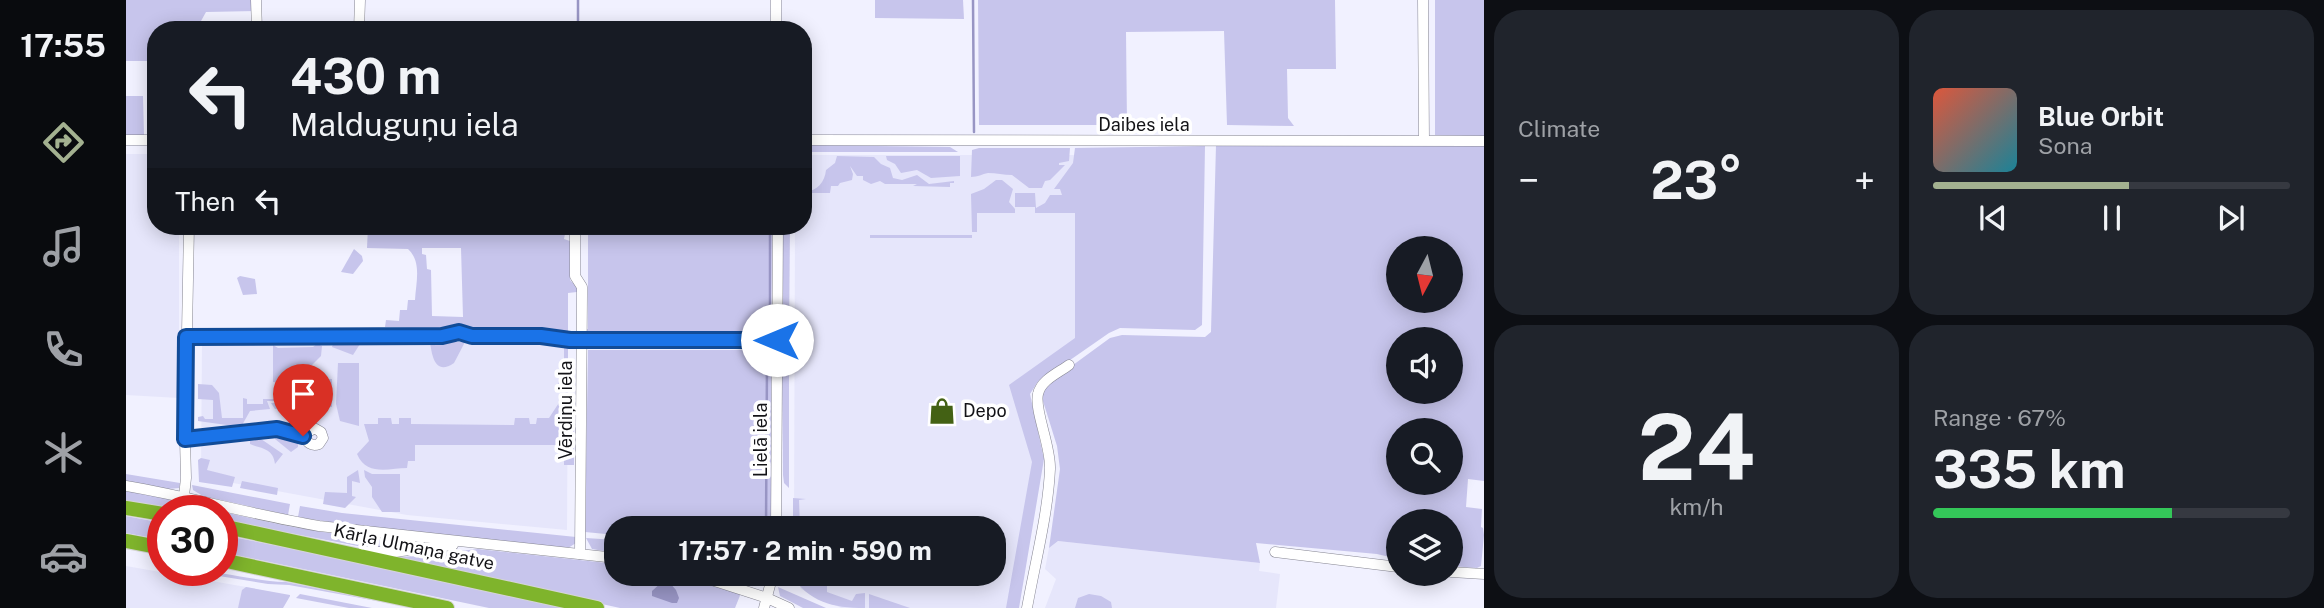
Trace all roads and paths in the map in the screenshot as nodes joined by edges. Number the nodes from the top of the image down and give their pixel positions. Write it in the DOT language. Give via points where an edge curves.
graph roads {
  1 [pos="256,0"];
  2 [pos="360,0"];
  3 [pos="776,0"];
  4 [pos="1423,0"];
  5 [pos="257,21"];
  6 [pos="359,21"];
  7 [pos="776,21"];
  8 [pos="126,140"];
  9 [pos="147,140"];
  10 [pos="812,140"];
  11 [pos="1424,140"];
  12 [pos="1484,141"];
  13 [pos="189,235"];
  14 [pos="575,235"];
  15 [pos="778,235"];
  16 [pos="186,337"];
  17 [pos="582,340"];
  18 [pos="777,340"];
  19 [pos="1069,365"];
  20 [pos="303,436"];
  21 [pos="185,439"];
  22 [pos="126,486"];
  23 [pos="178,495"];
  24 [pos="184,495"];
  25 [pos="126,508"];
  26 [pos="238,510"];
  27 [pos="147,511"];
  28 [pos="776,516"];
  29 [pos="238,529"];
  30 [pos="126,541"];
  31 [pos="474,543"];
  32 [pos="147,545"];
  33 [pos="348,552"];
  34 [pos="1275,552"];
  35 [pos="580,554"];
  36 [pos="604,557"];
  37 [pos="238,563"];
  38 [pos="1386,566"];
  39 [pos="1463,573"];
  40 [pos="1484,574"];
  41 [pos="723,586"];
  42 [pos="766,603"];
  43 [pos="447,608"];
  44 [pos="597,608"];
  45 [pos="789,608"];
  46 [pos="1027,608"];
  1 -- 5 [label="street"];
  2 -- 6 [label="street"];
  3 -- 7 [label="street"];
  4 -- 11 [label="street"];
  8 -- 9 [label="street"];
  10 -- 11 [label="street, Daibes iela"];
  11 -- 12 [label="street, Daibes iela"];
  13 -- 16 [label="street"];
  14 -- 17 [label="street, Vērdiņu iela" via="575,276 582,287"];
  15 -- 18 [label="street, Lielā iela"];
  16 -- 17 [label="street" via="442,336 459,332"];
  16 -- 21 [label="street"];
  17 -- 18 [label="street"];
  17 -- 35 [label="street, Vērdiņu iela"];
  18 -- 28 [label="street, Lielā iela"];
  19 -- 46 [label="street" via="1043,383 1038,392 1050,469"];
  20 -- 21 [label="street" via="277,429"];
  21 -- 24 [label="street"];
  22 -- 23 [label="street"];
  25 -- 27 [label="highway"];
  26 -- 31 [label="street" via="319,526"];
  29 -- 33 [label="highway, Kārļa Ulmaņa gatve"];
  30 -- 32 [label="highway"];
  31 -- 33 [label="street"];
  31 -- 35 [label="street"];
  33 -- 44 [label="highway, Kārļa Ulmaņa gatve"];
  34 -- 38 [label="street"];
  35 -- 36 [label="street"];
  37 -- 43 [label="highway"];
  39 -- 40 [label="street"];
  41 -- 42 [label="street"];
  42 -- 45 [label="street"];
}
